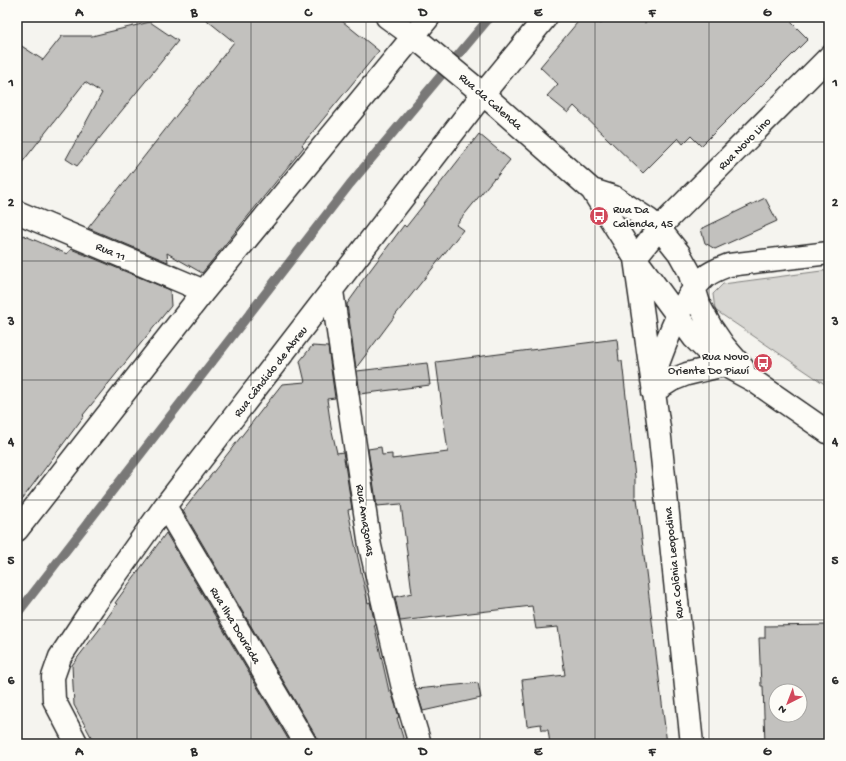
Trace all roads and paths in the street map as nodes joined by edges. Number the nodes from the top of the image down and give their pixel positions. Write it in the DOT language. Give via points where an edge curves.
graph roads {
  1 [pos="387,17"];
  2 [pos="429,17"];
  3 [pos="546,17"];
  4 [pos="418,40"];
  5 [pos="829,57"];
  6 [pos="478,89"];
  7 [pos="592,190"];
  8 [pos="17,212"];
  9 [pos="659,228"];
  10 [pos="829,253"];
  11 [pos="634,258"];
  12 [pos="694,287"];
  13 [pos="204,291"];
  14 [pos="332,291"];
  15 [pos="677,316"];
  16 [pos="724,365"];
  17 [pos="754,381"];
  18 [pos="652,387"];
  19 [pos="829,433"];
  20 [pos="166,506"];
  21 [pos="17,530"];
  22 [pos="77,744"];
  23 [pos="306,744"];
  24 [pos="420,744"];
  25 [pos="692,744"];
  1 -- 4 [label="street, Rua da Calenda"];
  2 -- 4 [label="street"];
  3 -- 6 [label="street, Rua Cândido de Abreu"];
  4 -- 6 [label="street, Rua da Calenda"];
  4 -- 13 [label="street"];
  5 -- 9 [label="street, Rua Novo Lino"];
  6 -- 7 [label="street, Rua da Calenda"];
  6 -- 14 [label="street, Rua Cândido de Abreu"];
  7 -- 9 [label="street, Rua da Calenda" via="614,197"];
  7 -- 11 [label="street, Rua da Calenda"];
  8 -- 13 [label="street, Rua 11"];
  9 -- 11 [label="street, Rua Novo Lino"];
  9 -- 12 [label="street, Rua da Calenda" via="679,253"];
  10 -- 12 [label="street" via="729,265 714,270"];
  11 -- 15 [label="street, Rua da Calenda"];
  11 -- 18 [label="street, Rua Colônia Leopodina"];
  12 -- 15 [label="street"];
  12 -- 17 [label="street, Rua da Calenda" via="700,308 711,328"];
  13 -- 21 [label="street"];
  14 -- 20 [label="street, Rua Cândido de Abreu"];
  14 -- 24 [label="street, Rua Amazonas" via="370,546 402,684"];
  15 -- 16 [label="street, Rua da Calenda" via="694,338"];
  15 -- 18 [label="street"];
  16 -- 17 [label="street, Rua da Calenda"];
  16 -- 18 [label="street"];
  17 -- 19 [label="street"];
  18 -- 25 [label="street, Rua Colônia Leopodina"];
  20 -- 22 [label="street, Rua Cândido de Abreu" via="60,657 53,677 54,700"];
  20 -- 23 [label="street, Rua Ilha Dourada"];
}
